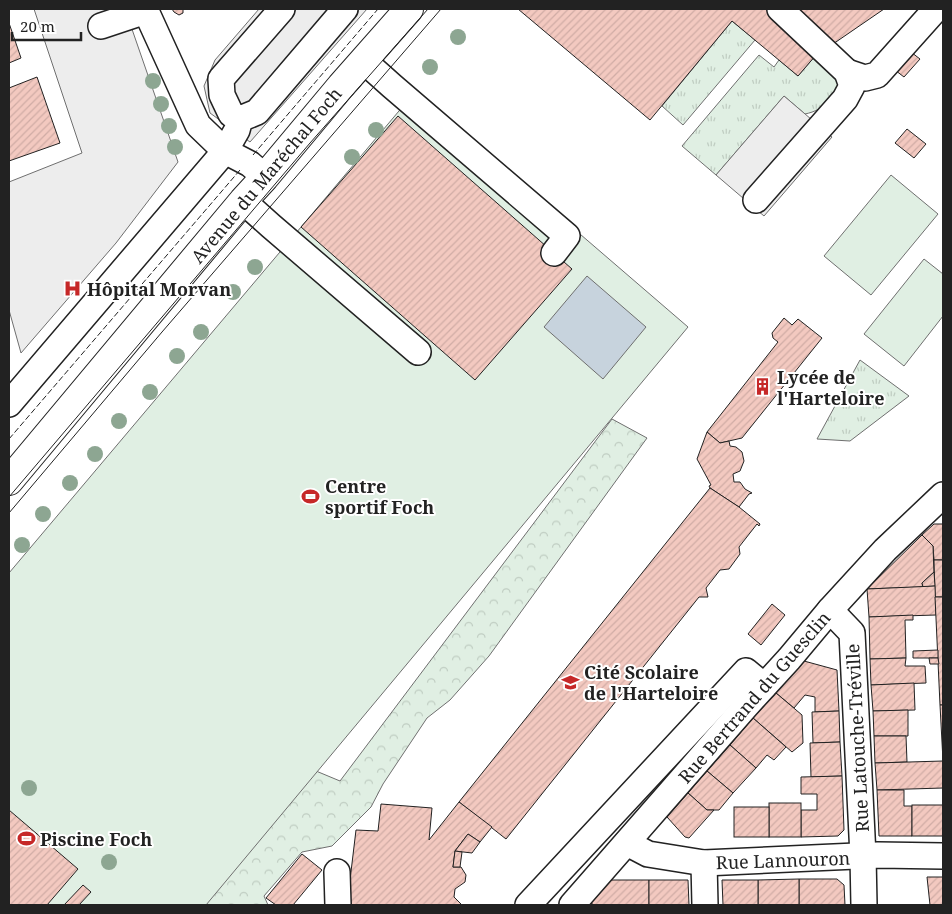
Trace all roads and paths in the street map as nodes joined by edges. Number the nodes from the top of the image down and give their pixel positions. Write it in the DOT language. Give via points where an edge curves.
graph roads {
  1 [pos="282,9"];
  2 [pos="345,9"];
  3 [pos="409,9"];
  4 [pos="780,9"];
  5 [pos="936,9"];
  6 [pos="102,26"];
  7 [pos="364,61"];
  8 [pos="848,72"];
  9 [pos="240,119"];
  10 [pos="225,152"];
  11 [pos="265,177"];
  12 [pos="756,200"];
  13 [pos="243,201"];
  14 [pos="554,253"];
  15 [pos="418,352"];
  16 [pos="11,395"];
  17 [pos="9,481"];
  18 [pos="943,495"];
  19 [pos="830,610"];
  20 [pos="764,686"];
  21 [pos="627,843"];
  22 [pos="863,856"];
  23 [pos="943,856"];
  24 [pos="704,863"];
  25 [pos="337,872"];
  26 [pos="338,905"];
  27 [pos="528,905"];
  28 [pos="572,905"];
  29 [pos="705,905"];
  30 [pos="864,905"];
  1 -- 9 [label="street" via="221,79 225,102 231,114"];
  2 -- 9 [label="street" via="257,112"];
  3 -- 7 [label="main road, Avenue du Maréchal Foch"];
  4 -- 8 [label="street"];
  5 -- 8 [label="street" via="876,75 865,78"];
  6 -- 10 [label="street" via="146,11 198,125"];
  7 -- 11 [label="main road, Avenue du Maréchal Foch"];
  7 -- 14 [label="street" via="567,236"];
  8 -- 12 [label="street" via="852,86 845,99"];
  9 -- 10 [label="street"];
  10 -- 11 [label="street" via="250,164"];
  10 -- 16 [label="street"];
  11 -- 13 [label="main road, Avenue du Maréchal Foch"];
  13 -- 15 [label="street"];
  13 -- 17 [label="main road, Avenue du Maréchal Foch"];
  18 -- 19 [label="street, Rue Bertrand du Guesclin" via="885,550"];
  19 -- 20 [label="street, Rue Bertrand du Guesclin"];
  19 -- 22 [label="street, Rue Latouche-Tréville" via="852,633"];
  20 -- 21 [label="street, Rue Bertrand du Guesclin"];
  20 -- 27 [label="street" via="746,671"];
  21 -- 24 [label="street, Rue Lannouron" via="648,854"];
  21 -- 28 [label="street, Rue Bertrand du Guesclin"];
  22 -- 23 [label="street, Rue Lannouron"];
  22 -- 24 [label="street, Rue Lannouron"];
  22 -- 30 [label="street, Rue Latouche-Tréville"];
  24 -- 29 [label="street"];
  25 -- 26 [label="street"];
}
